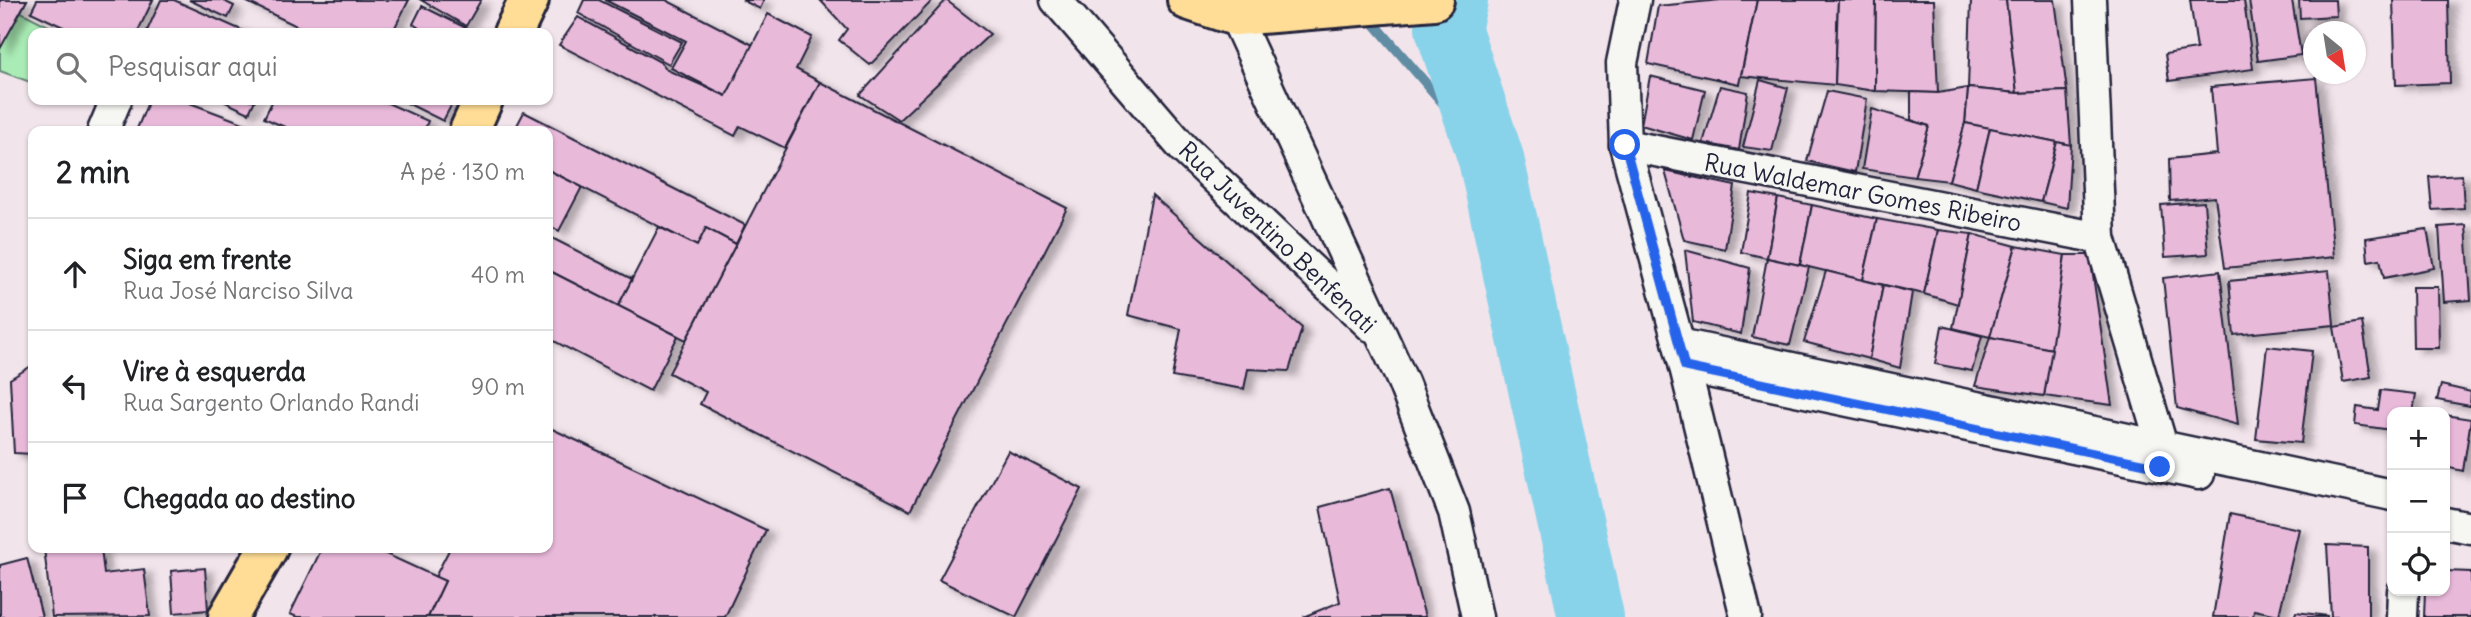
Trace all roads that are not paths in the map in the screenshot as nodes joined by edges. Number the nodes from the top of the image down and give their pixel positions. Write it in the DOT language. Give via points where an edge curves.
graph roads {
  1 [pos="529,0"];
  2 [pos="1056,0"];
  3 [pos="1187,0"];
  4 [pos="1434,0"];
  5 [pos="1636,0"];
  6 [pos="2090,0"];
  7 [pos="1235,16"];
  8 [pos="515,28"];
  9 [pos="114,105"];
  10 [pos="481,105"];
  11 [pos="105,126"];
  12 [pos="471,126"];
  13 [pos="1625,145"];
  14 [pos="2101,238"];
  15 [pos="1381,336"];
  16 [pos="1682,356"];
  17 [pos="2161,456"];
  18 [pos="2387,494"];
  19 [pos="2450,506"];
  20 [pos="2471,510"];
  21 [pos="2387,512"];
  22 [pos="2450,524"];
  23 [pos="2471,528"];
  24 [pos="265,553"];
  25 [pos="2403,596"];
  26 [pos="228,617"];
  27 [pos="1477,617"];
  28 [pos="1746,617"];
  29 [pos="2402,617"];
  1 -- 8 [label="main road"];
  2 -- 15 [label="street, Rua Juventino Benfenati" via="1182,148"];
  3 -- 7 [label="main road"];
  4 -- 7 [label="main road"];
  5 -- 13 [label="street" via="1622,64"];
  6 -- 14 [label="street"];
  7 -- 15 [label="street, Rua Juventino Benfenati"];
  9 -- 11 [label="street"];
  10 -- 12 [label="main road"];
  13 -- 14 [label="street, Rua Waldemar Gomes Ribeiro"];
  13 -- 16 [label="street"];
  14 -- 17 [label="street"];
  15 -- 27 [label="street" via="1454,512"];
  16 -- 17 [label="street"];
  16 -- 28 [label="street"];
  17 -- 18 [label="street"];
  17 -- 21 [label="street"];
  19 -- 20 [label="street"];
  22 -- 23 [label="street"];
  24 -- 26 [label="main road"];
  25 -- 29 [label="street"];
}
